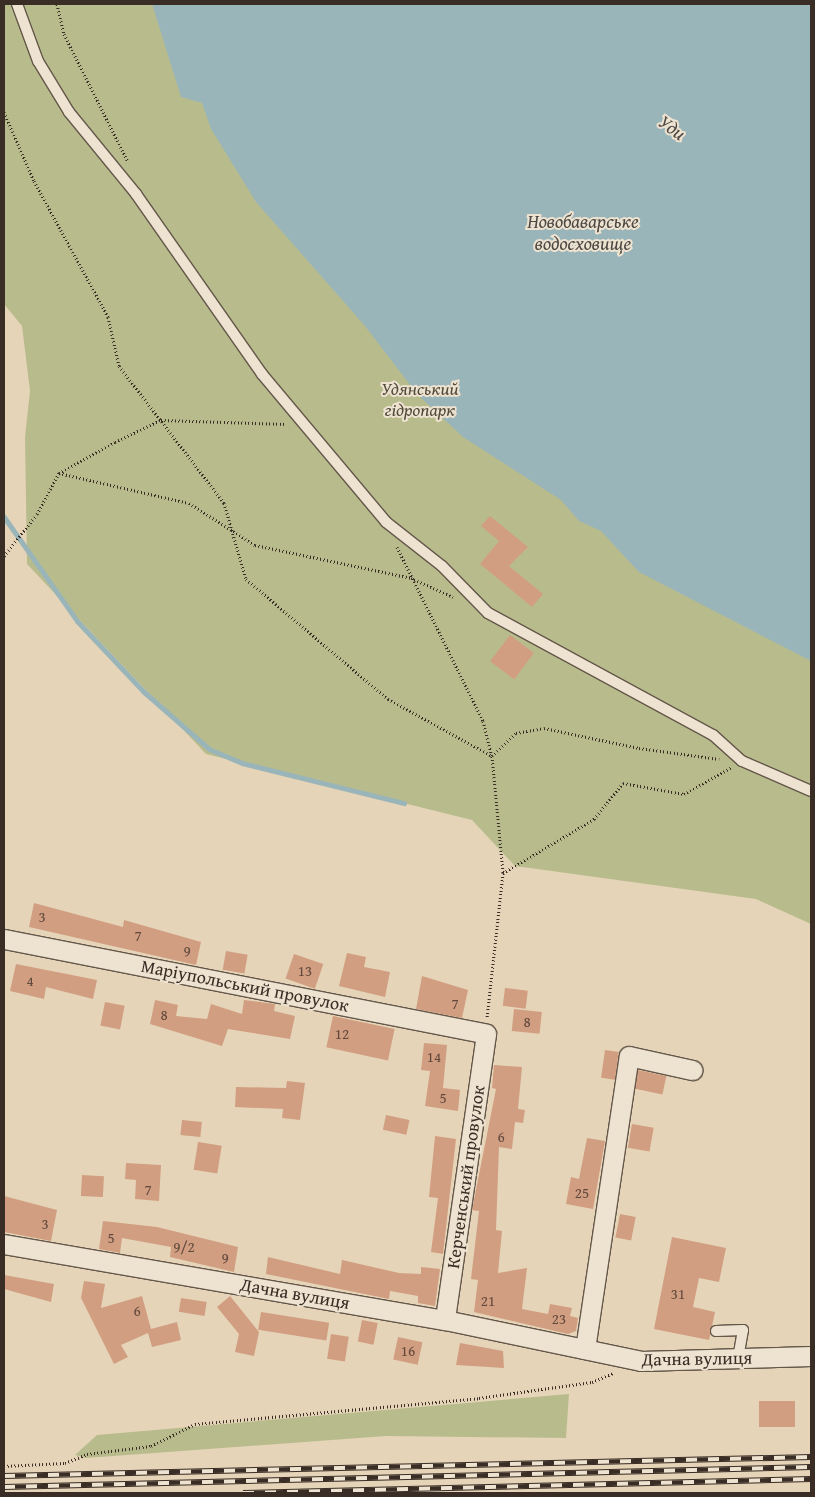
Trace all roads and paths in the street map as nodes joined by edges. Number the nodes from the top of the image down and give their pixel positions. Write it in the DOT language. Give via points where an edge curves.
graph roads {
  1 [pos="17,4"];
  2 [pos="57,4"];
  3 [pos="4,112"];
  4 [pos="130,165"];
  5 [pos="161,420"];
  6 [pos="311,429"];
  7 [pos="59,472"];
  8 [pos="386,522"];
  9 [pos="232,529"];
  10 [pos="4,556"];
  11 [pos="411,578"];
  12 [pos="462,601"];
  13 [pos="492,756"];
  14 [pos="742,762"];
  15 [pos="811,791"];
  16 [pos="503,873"];
  17 [pos="4,939"];
  18 [pos="486,1034"];
  19 [pos="692,1070"];
  20 [pos="4,1244"];
  21 [pos="446,1320"];
  22 [pos="716,1331"];
  23 [pos="585,1350"];
  24 [pos="811,1356"];
  25 [pos="738,1359"];
  26 [pos="617,1372"];
  27 [pos="4,1464"];
  1 -- 6 [label="lane" via="38,61 69,112 136,194 262,374"];
  2 -- 4 [label="path" via="64,34"];
  3 -- 5 [label="path" via="34,181 108,317 119,366"];
  5 -- 6 [label="path" via="274,421"];
  5 -- 7 [label="path"];
  5 -- 9 [label="path" via="224,503"];
  6 -- 8 [label="lane"];
  7 -- 9 [label="path" via="189,503"];
  7 -- 10 [label="path"];
  8 -- 11 [label="path"];
  8 -- 14 [label="lane" via="442,566 488,613 713,735"];
  9 -- 11 [label="path" via="255,545"];
  9 -- 13 [label="path" via="246,579 295,622 388,699"];
  11 -- 12 [label="path"];
  11 -- 13 [label="path" via="483,722"];
  13 -- 14 [label="path" via="516,733 544,728 639,748"];
  13 -- 16 [label="path"];
  14 -- 15 [label="lane"];
  14 -- 16 [label="path" via="684,794 623,783 594,819"];
  16 -- 18 [label="path"];
  17 -- 18 [label="street, Маріупольський провулок"];
  18 -- 21 [label="street, Керченський провулок"];
  19 -- 23 [label="street" via="629,1056"];
  20 -- 21 [label="street, Дачна вулиця"];
  21 -- 23 [label="street, Дачна вулиця"];
  22 -- 25 [label="lane" via="743,1330"];
  23 -- 25 [label="street, Дачна вулиця" via="641,1361"];
  24 -- 25 [label="street, Дачна вулиця"];
  26 -- 27 [label="path" via="592,1382 479,1398 195,1424 151,1446 87,1454 65,1463"];
}
